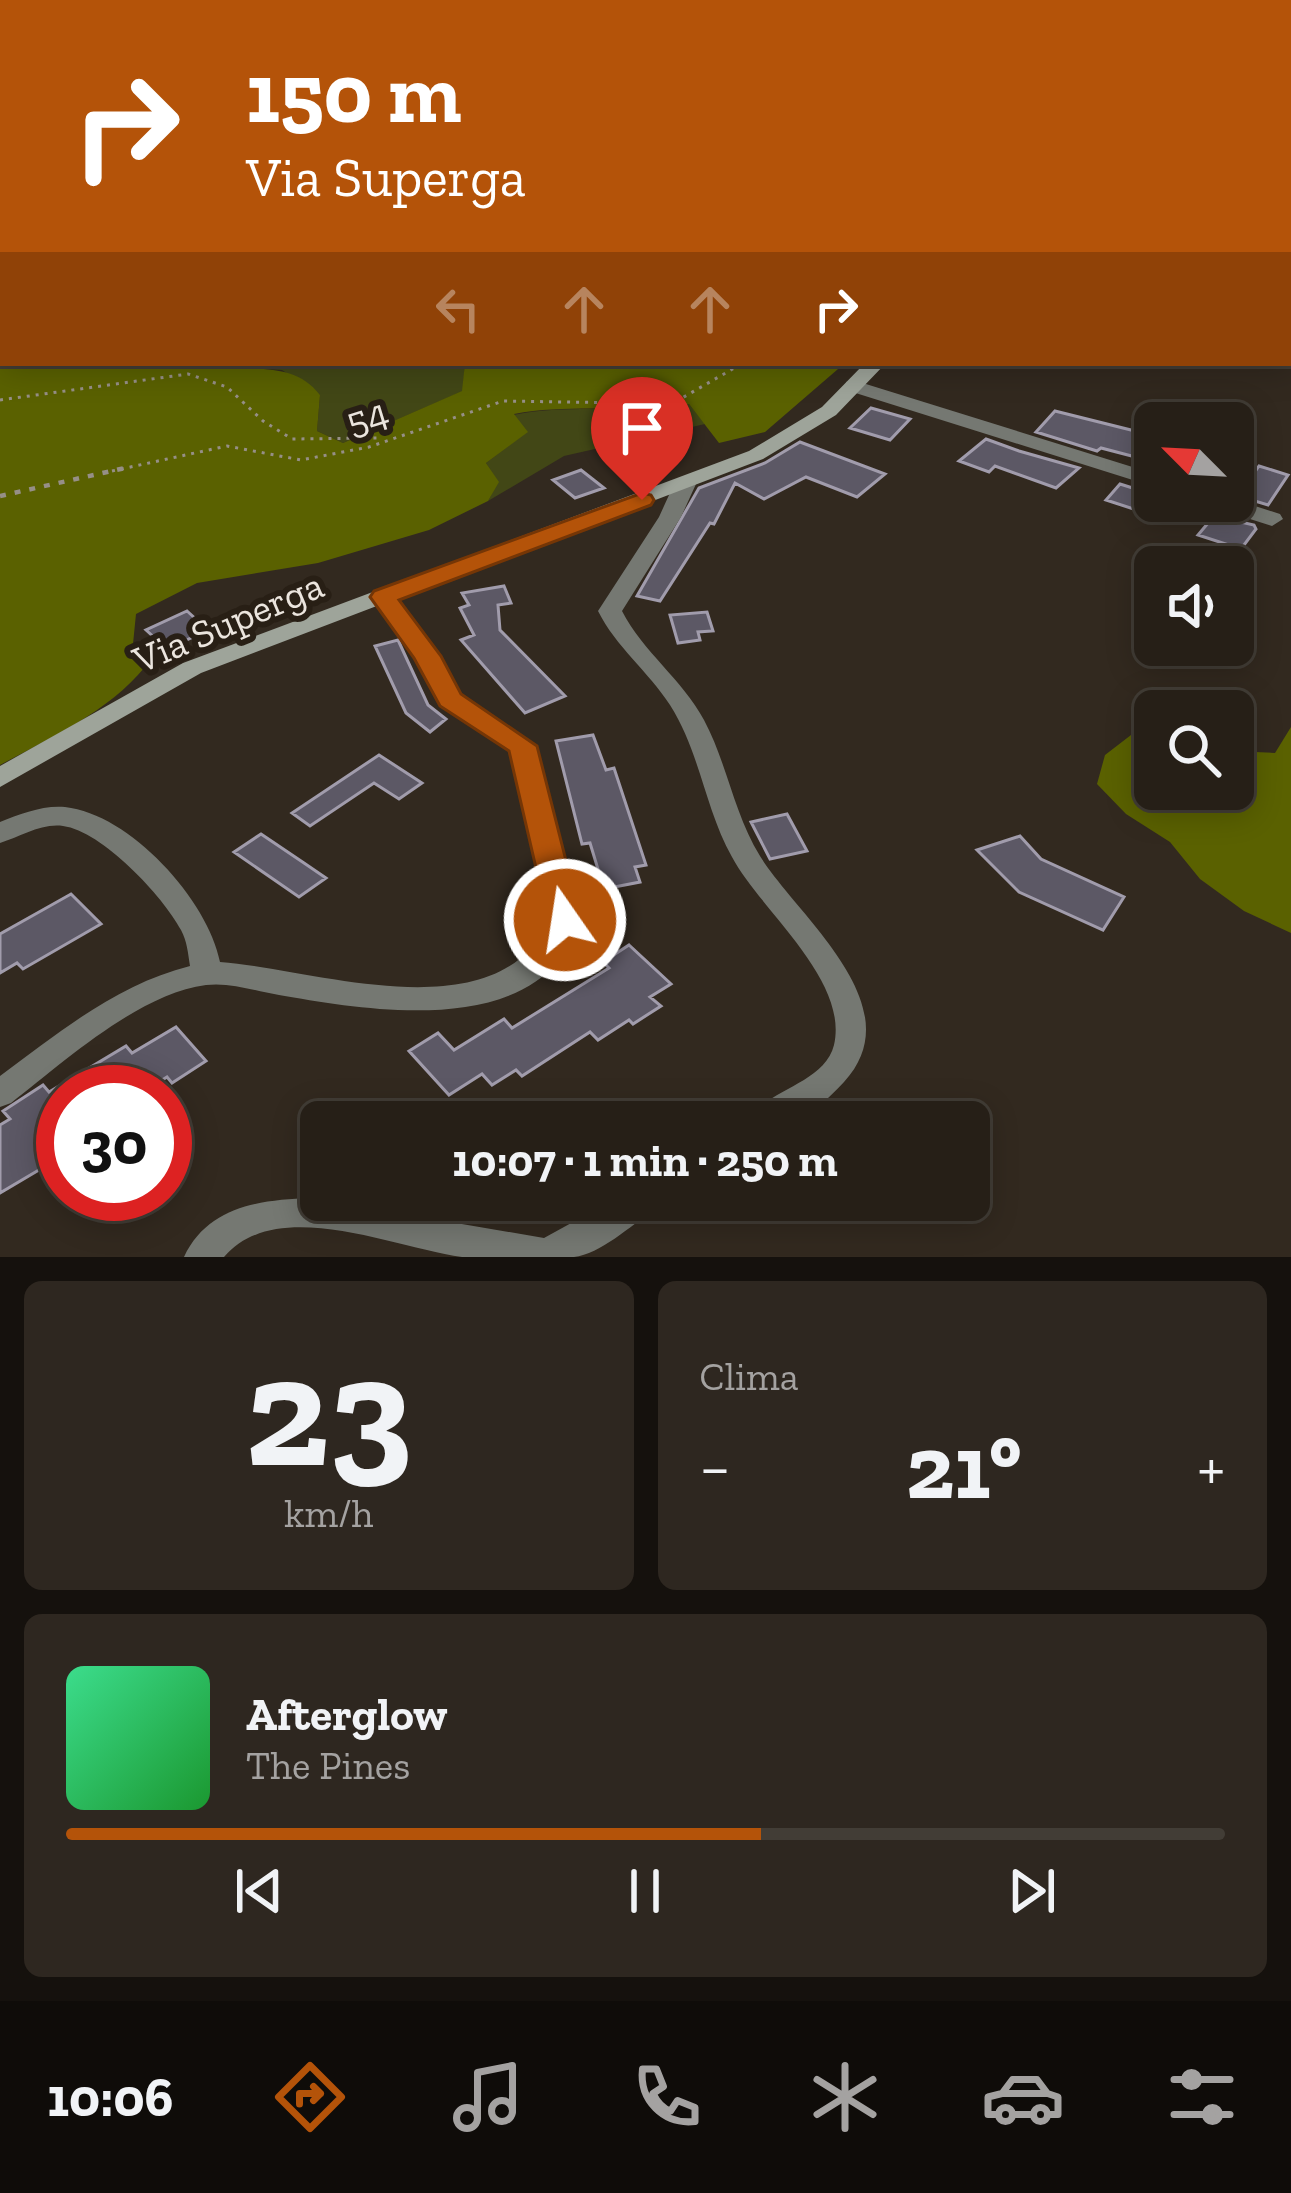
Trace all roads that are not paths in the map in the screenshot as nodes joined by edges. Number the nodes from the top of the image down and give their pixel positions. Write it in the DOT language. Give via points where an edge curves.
graph roads {
  1 [pos="873,366"];
  2 [pos="854,386"];
  3 [pos="1134,474"];
  4 [pos="685,484"];
  5 [pos="1254,513"];
  6 [pos="1272,519"];
  7 [pos="383,597"];
  8 [pos="0,778"];
  9 [pos="0,832"];
  10 [pos="207,974"];
  11 [pos="0,1094"];
  12 [pos="798,1101"];
  13 [pos="300,1217"];
  14 [pos="343,1221"];
  15 [pos="603,1221"];
  16 [pos="202,1257"];
  1 -- 2 [label="street, Via Superga"];
  2 -- 3 [label="street"];
  2 -- 4 [label="street, Via Superga" via="830,411 756,455"];
  4 -- 7 [label="street, Via Superga"];
  4 -- 12 [label="street" via="610,611 682,705 748,861 823,959 849,1008 850,1047"];
  5 -- 6 [label="street"];
  7 -- 8 [label="street, Via Superga" via="192,668"];
  7 -- 10 [label="street" via="450,700 522,746 565,920 548,952 508,985 459,994 391,1000"];
  9 -- 10 [label="street" via="32,819 71,818 101,832 164,883 198,933"];
  10 -- 11 [label="street" via="162,986"];
  13 -- 16 [label="street" via="247,1219"];
  14 -- 15 [label="street" via="543,1254"];
}
